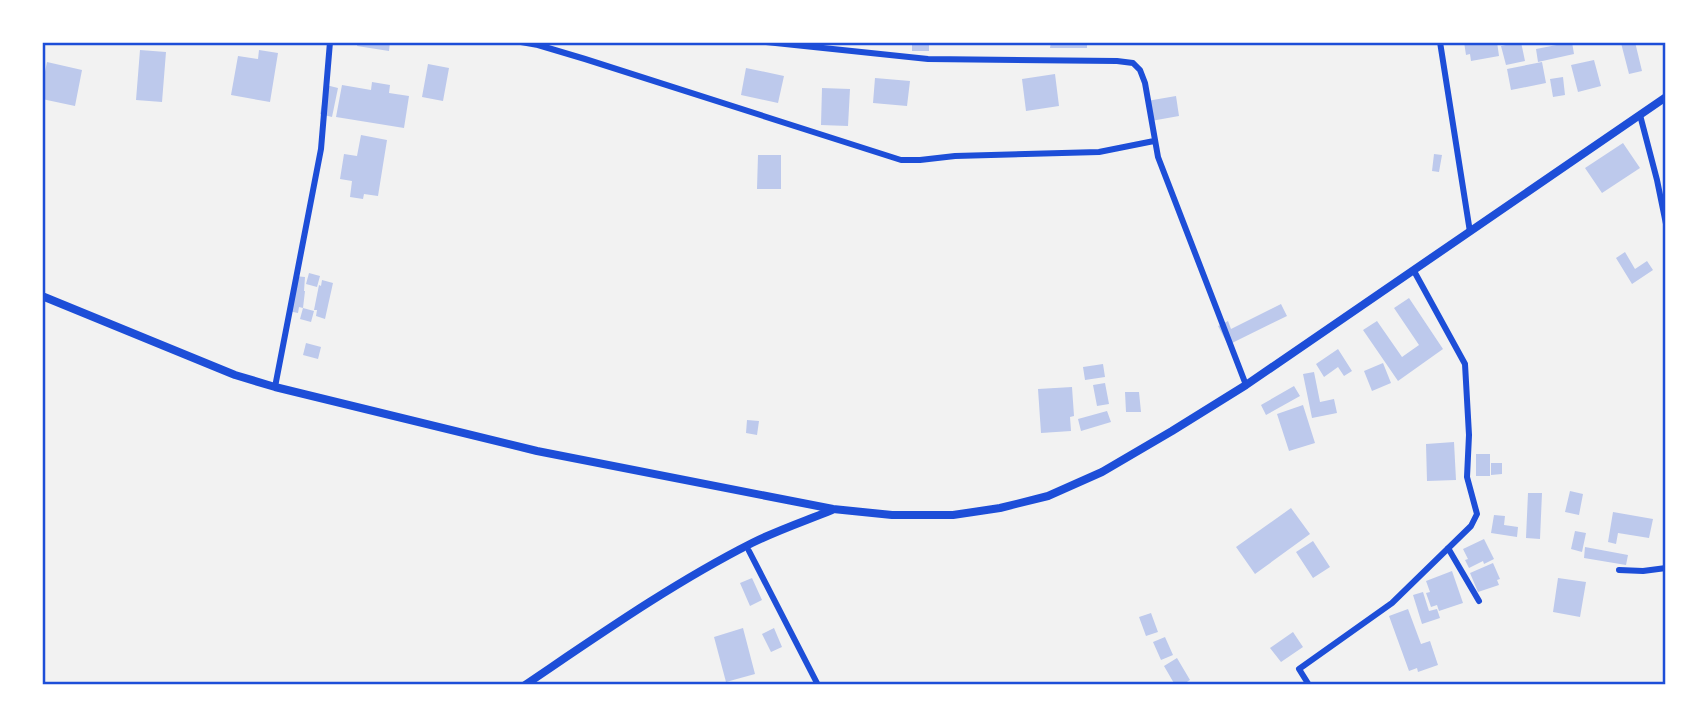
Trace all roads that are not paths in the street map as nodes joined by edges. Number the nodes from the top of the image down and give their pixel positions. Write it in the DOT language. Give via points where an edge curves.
graph roads {
  1 [pos="330,42"];
  2 [pos="520,42"];
  3 [pos="766,42"];
  4 [pos="1440,42"];
  5 [pos="1666,97"];
  6 [pos="1640,115"];
  7 [pos="1154,141"];
  8 [pos="1666,224"];
  9 [pos="1470,232"];
  10 [pos="1413,271"];
  11 [pos="42,296"];
  12 [pos="1246,385"];
  13 [pos="275,387"];
  14 [pos="834,509"];
  15 [pos="1448,548"];
  16 [pos="749,551"];
  17 [pos="1666,568"];
  18 [pos="1619,570"];
  19 [pos="1479,601"];
  20 [pos="525,685"];
  21 [pos="818,685"];
  22 [pos="1309,685"];
  1 -- 13 [label="street" via="321,149"];
  2 -- 7 [label="street" via="901,160 1099,152"];
  3 -- 7 [label="street" via="928,59 1133,63 1145,83"];
  4 -- 9 [label="street"];
  5 -- 6 [label="street"];
  6 -- 8 [label="street"];
  6 -- 9 [label="street"];
  7 -- 12 [label="street"];
  9 -- 10 [label="street"];
  10 -- 12 [label="street"];
  10 -- 15 [label="street" via="1465,364 1467,477 1477,514"];
  11 -- 13 [label="street"];
  12 -- 14 [label="street" via="1102,472 1048,496 953,515"];
  13 -- 14 [label="street" via="537,451"];
  14 -- 20 [label="street" via="717,561"];
  15 -- 19 [label="street"];
  15 -- 22 [label="street" via="1391,603 1299,669"];
  16 -- 21 [label="street"];
  17 -- 18 [label="street"];
}
